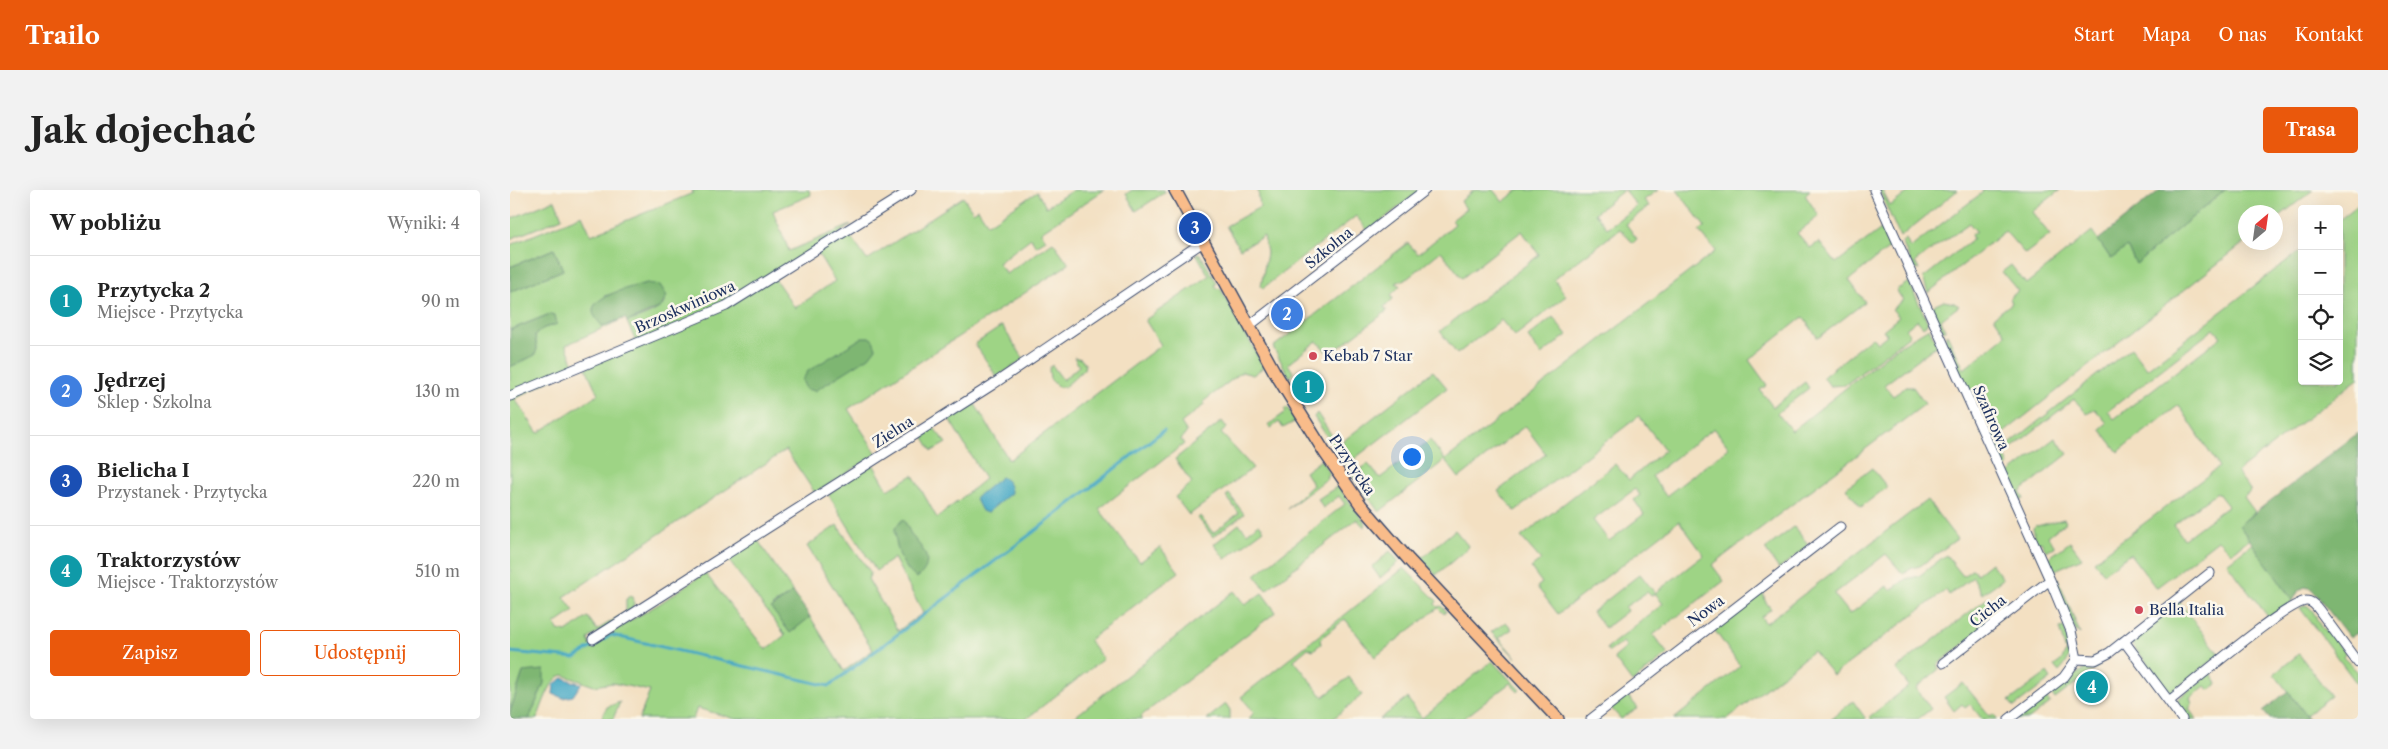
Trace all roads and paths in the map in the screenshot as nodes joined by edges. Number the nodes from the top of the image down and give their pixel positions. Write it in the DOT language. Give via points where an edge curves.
graph roads {
  1 [pos="912,190"];
  2 [pos="1175,190"];
  3 [pos="1425,190"];
  4 [pos="1874,190"];
  5 [pos="1203,242"];
  6 [pos="1249,326"];
  7 [pos="510,396"];
  8 [pos="1840,527"];
  9 [pos="2210,573"];
  10 [pos="2050,580"];
  11 [pos="593,639"];
  12 [pos="2124,641"];
  13 [pos="2077,659"];
  14 [pos="1943,663"];
  15 [pos="2358,663"];
  16 [pos="2169,701"];
  17 [pos="1558,719"];
  18 [pos="1591,719"];
  19 [pos="2009,719"];
  20 [pos="2182,719"];
  1 -- 7 [label="street, Brzoskwiniowa" via="734,302"];
  2 -- 5 [label="main road, Przytycka"];
  3 -- 6 [label="street, Szkolna"];
  4 -- 10 [label="street, Szafirowa"];
  5 -- 6 [label="main road, Przytycka"];
  5 -- 11 [label="street, Zielna" via="992,384"];
  6 -- 17 [label="main road, Przytycka" via="1302,416 1361,505"];
  8 -- 18 [label="street, Nowa"];
  9 -- 12 [label="street"];
  10 -- 13 [label="street, Szafirowa" via="2071,631"];
  10 -- 14 [label="street, Cicha"];
  12 -- 13 [label="street" via="2095,660"];
  12 -- 16 [label="street"];
  13 -- 19 [label="street" via="2064,676"];
  15 -- 16 [label="street" via="2319,610 2312,602 2304,601 2273,620"];
  16 -- 20 [label="street"];
}
